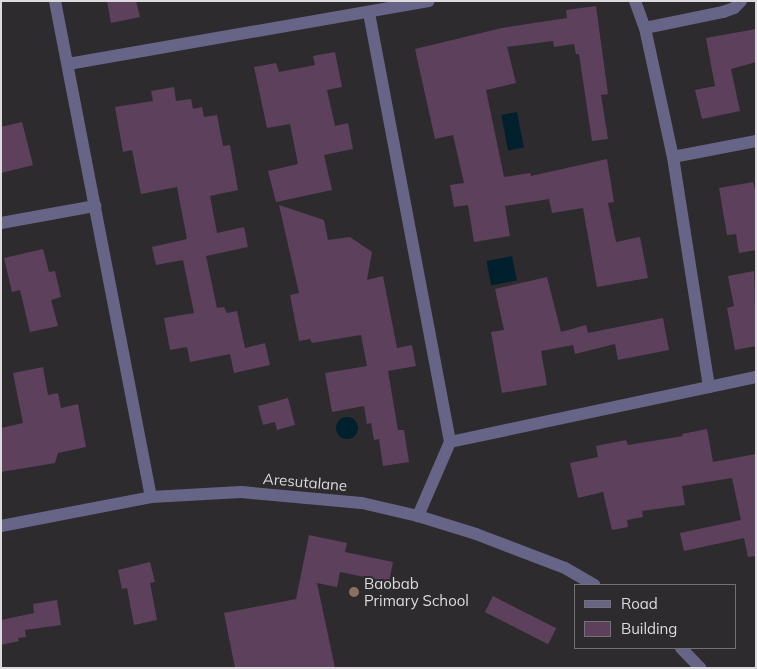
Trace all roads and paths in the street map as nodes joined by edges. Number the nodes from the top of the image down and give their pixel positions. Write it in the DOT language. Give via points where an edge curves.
graph roads {
  1 [pos="55,1"];
  2 [pos="429,1"];
  3 [pos="635,1"];
  4 [pos="741,1"];
  5 [pos="369,13"];
  6 [pos="645,28"];
  7 [pos="68,64"];
  8 [pos="756,141"];
  9 [pos="673,157"];
  10 [pos="95,206"];
  11 [pos="1,223"];
  12 [pos="756,378"];
  13 [pos="709,387"];
  14 [pos="450,442"];
  15 [pos="151,496"];
  16 [pos="418,516"];
  17 [pos="1,526"];
  18 [pos="592,584"];
  19 [pos="682,649"];
  20 [pos="700,668"];
  1 -- 7 [label="street"];
  2 -- 5 [label="street"];
  3 -- 6 [label="street"];
  4 -- 6 [label="street" via="723,12"];
  5 -- 7 [label="street"];
  5 -- 14 [label="street"];
  6 -- 9 [label="street"];
  7 -- 10 [label="street"];
  8 -- 9 [label="street"];
  9 -- 13 [label="street"];
  10 -- 11 [label="street"];
  10 -- 15 [label="street"];
  12 -- 13 [label="street"];
  13 -- 14 [label="street"];
  14 -- 16 [label="street"];
  15 -- 16 [label="street, Aresutalane" via="242,492 362,503"];
  15 -- 17 [label="street, Aresutalane"];
  16 -- 18 [label="street, Aresutalane" via="556,564"];
  19 -- 20 [label="street"];
}
